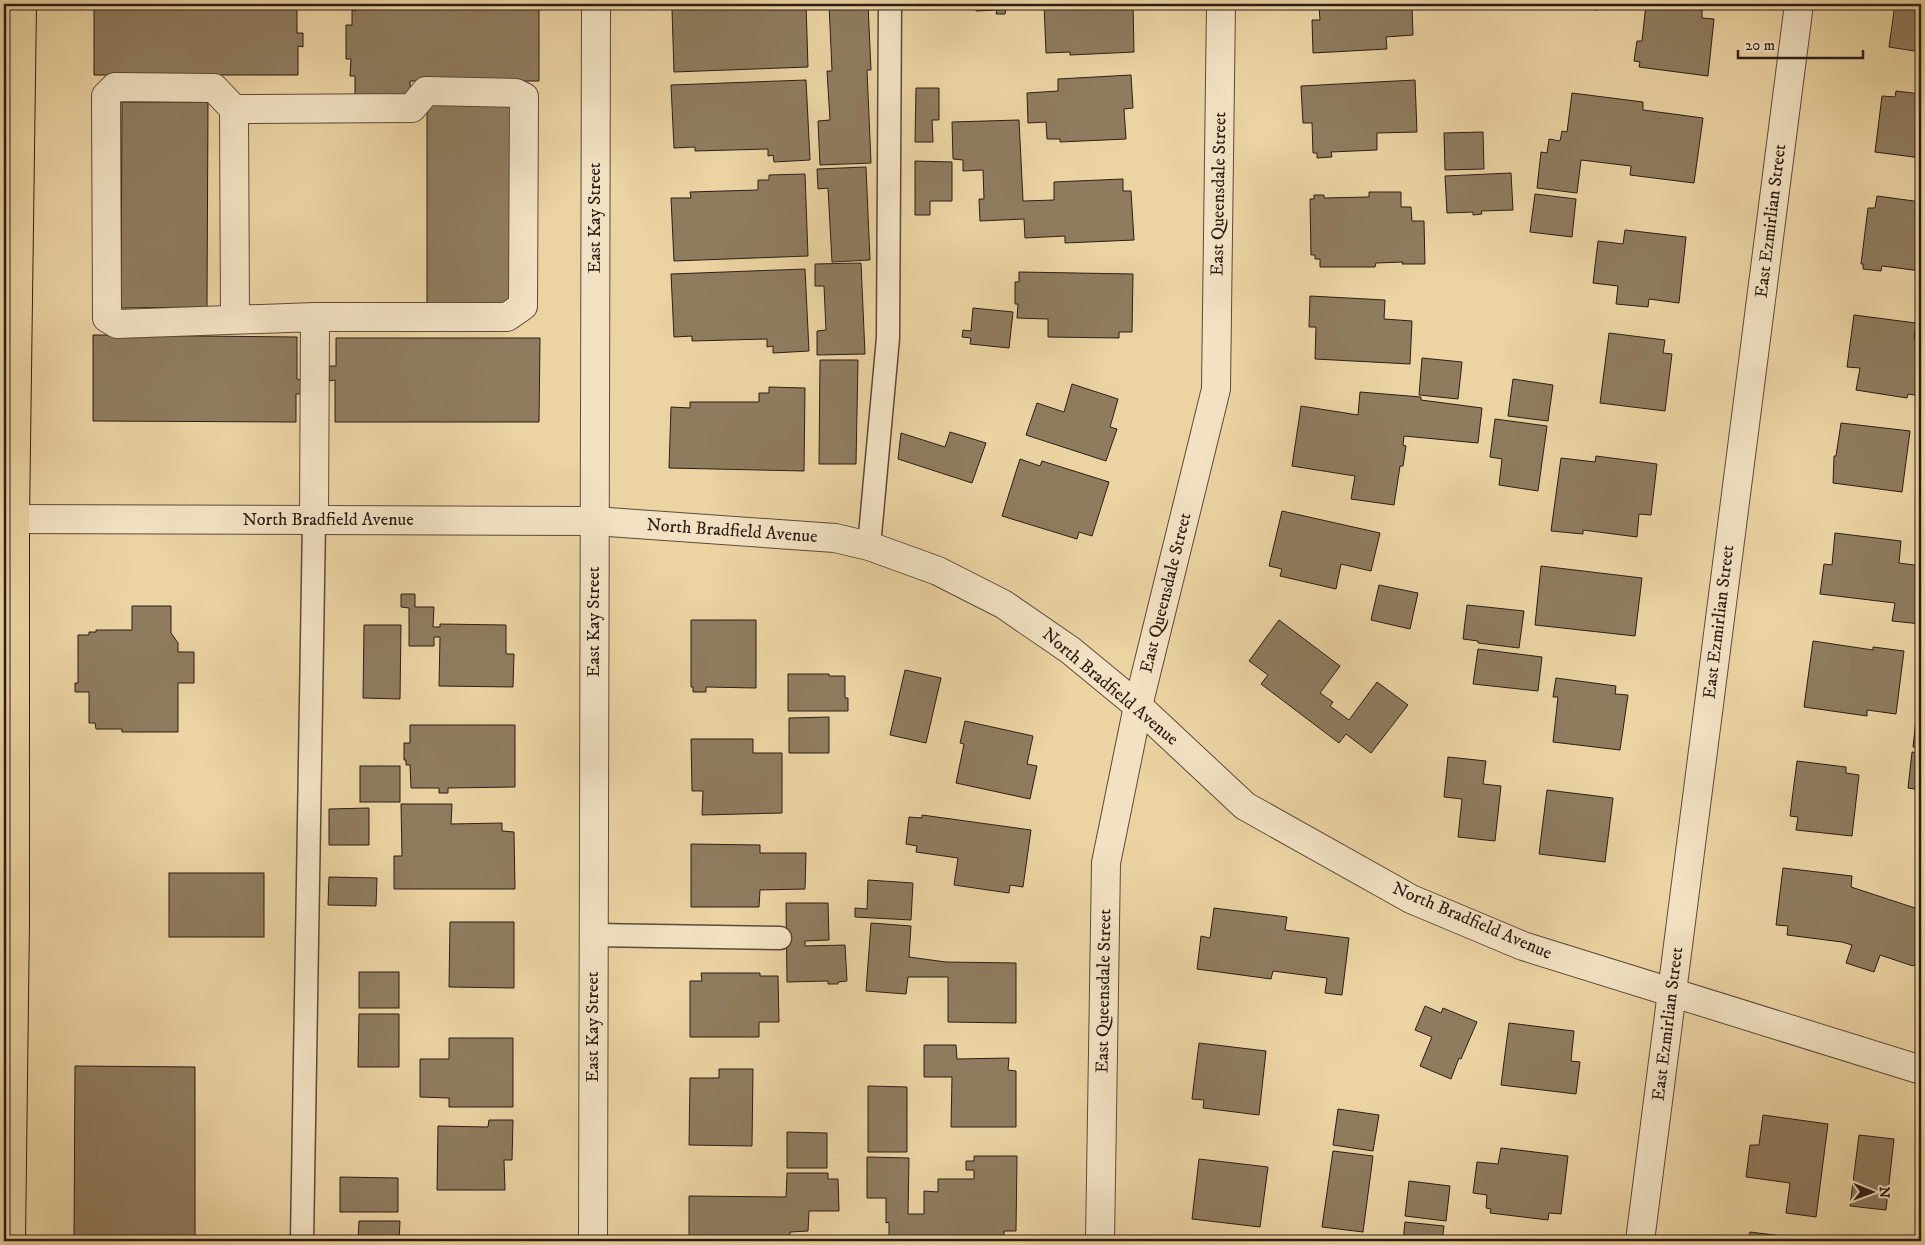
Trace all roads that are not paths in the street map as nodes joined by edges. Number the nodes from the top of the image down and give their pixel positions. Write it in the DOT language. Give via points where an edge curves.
graph roads {
  1 [pos="22,4"];
  2 [pos="596,4"];
  3 [pos="890,4"];
  4 [pos="1222,4"];
  5 [pos="1799,4"];
  6 [pos="234,109"];
  7 [pos="315,317"];
  8 [pos="235,320"];
  9 [pos="10,519"];
  10 [pos="314,520"];
  11 [pos="594,521"];
  12 [pos="869,546"];
  13 [pos="1138,706"];
  14 [pos="9,920"];
  15 [pos="594,935"];
  16 [pos="780,938"];
  17 [pos="1672,993"];
  18 [pos="1921,1070"];
  19 [pos="11,1241"];
  20 [pos="302,1241"];
  21 [pos="593,1241"];
  22 [pos="1100,1241"];
  23 [pos="1640,1241"];
  1 -- 9 [label="main road"];
  2 -- 11 [label="street, East Kay Street"];
  3 -- 12 [label="lane" via="888,338"];
  4 -- 13 [label="street, East Queensdale Street" via="1216,388"];
  5 -- 17 [label="street, East Ezmirlian Street"];
  6 -- 7 [label="street" via="412,108 426,91 516,93 524,97 523,306 507,317"];
  6 -- 8 [label="street"];
  6 -- 8 [label="street" via="214,88 115,87 106,96 107,318 117,324"];
  7 -- 8 [label="street"];
  7 -- 10 [label="street"];
  9 -- 10 [label="street, North Bradfield Avenue"];
  9 -- 14 [label="main road"];
  10 -- 11 [label="street, North Bradfield Avenue"];
  10 -- 20 [label="lane"];
  11 -- 12 [label="street, North Bradfield Avenue" via="835,538"];
  11 -- 15 [label="street, East Kay Street"];
  12 -- 13 [label="street, North Bradfield Avenue" via="938,571 1004,604 1070,650"];
  13 -- 17 [label="street, North Bradfield Avenue" via="1245,806 1412,899 1524,946"];
  13 -- 22 [label="street, East Queensdale Street" via="1106,863"];
  14 -- 19 [label="main road"];
  15 -- 16 [label="lane"];
  15 -- 21 [label="street, East Kay Street"];
  17 -- 18 [label="street, North Bradfield Avenue"];
  17 -- 23 [label="street, East Ezmirlian Street"];
}
